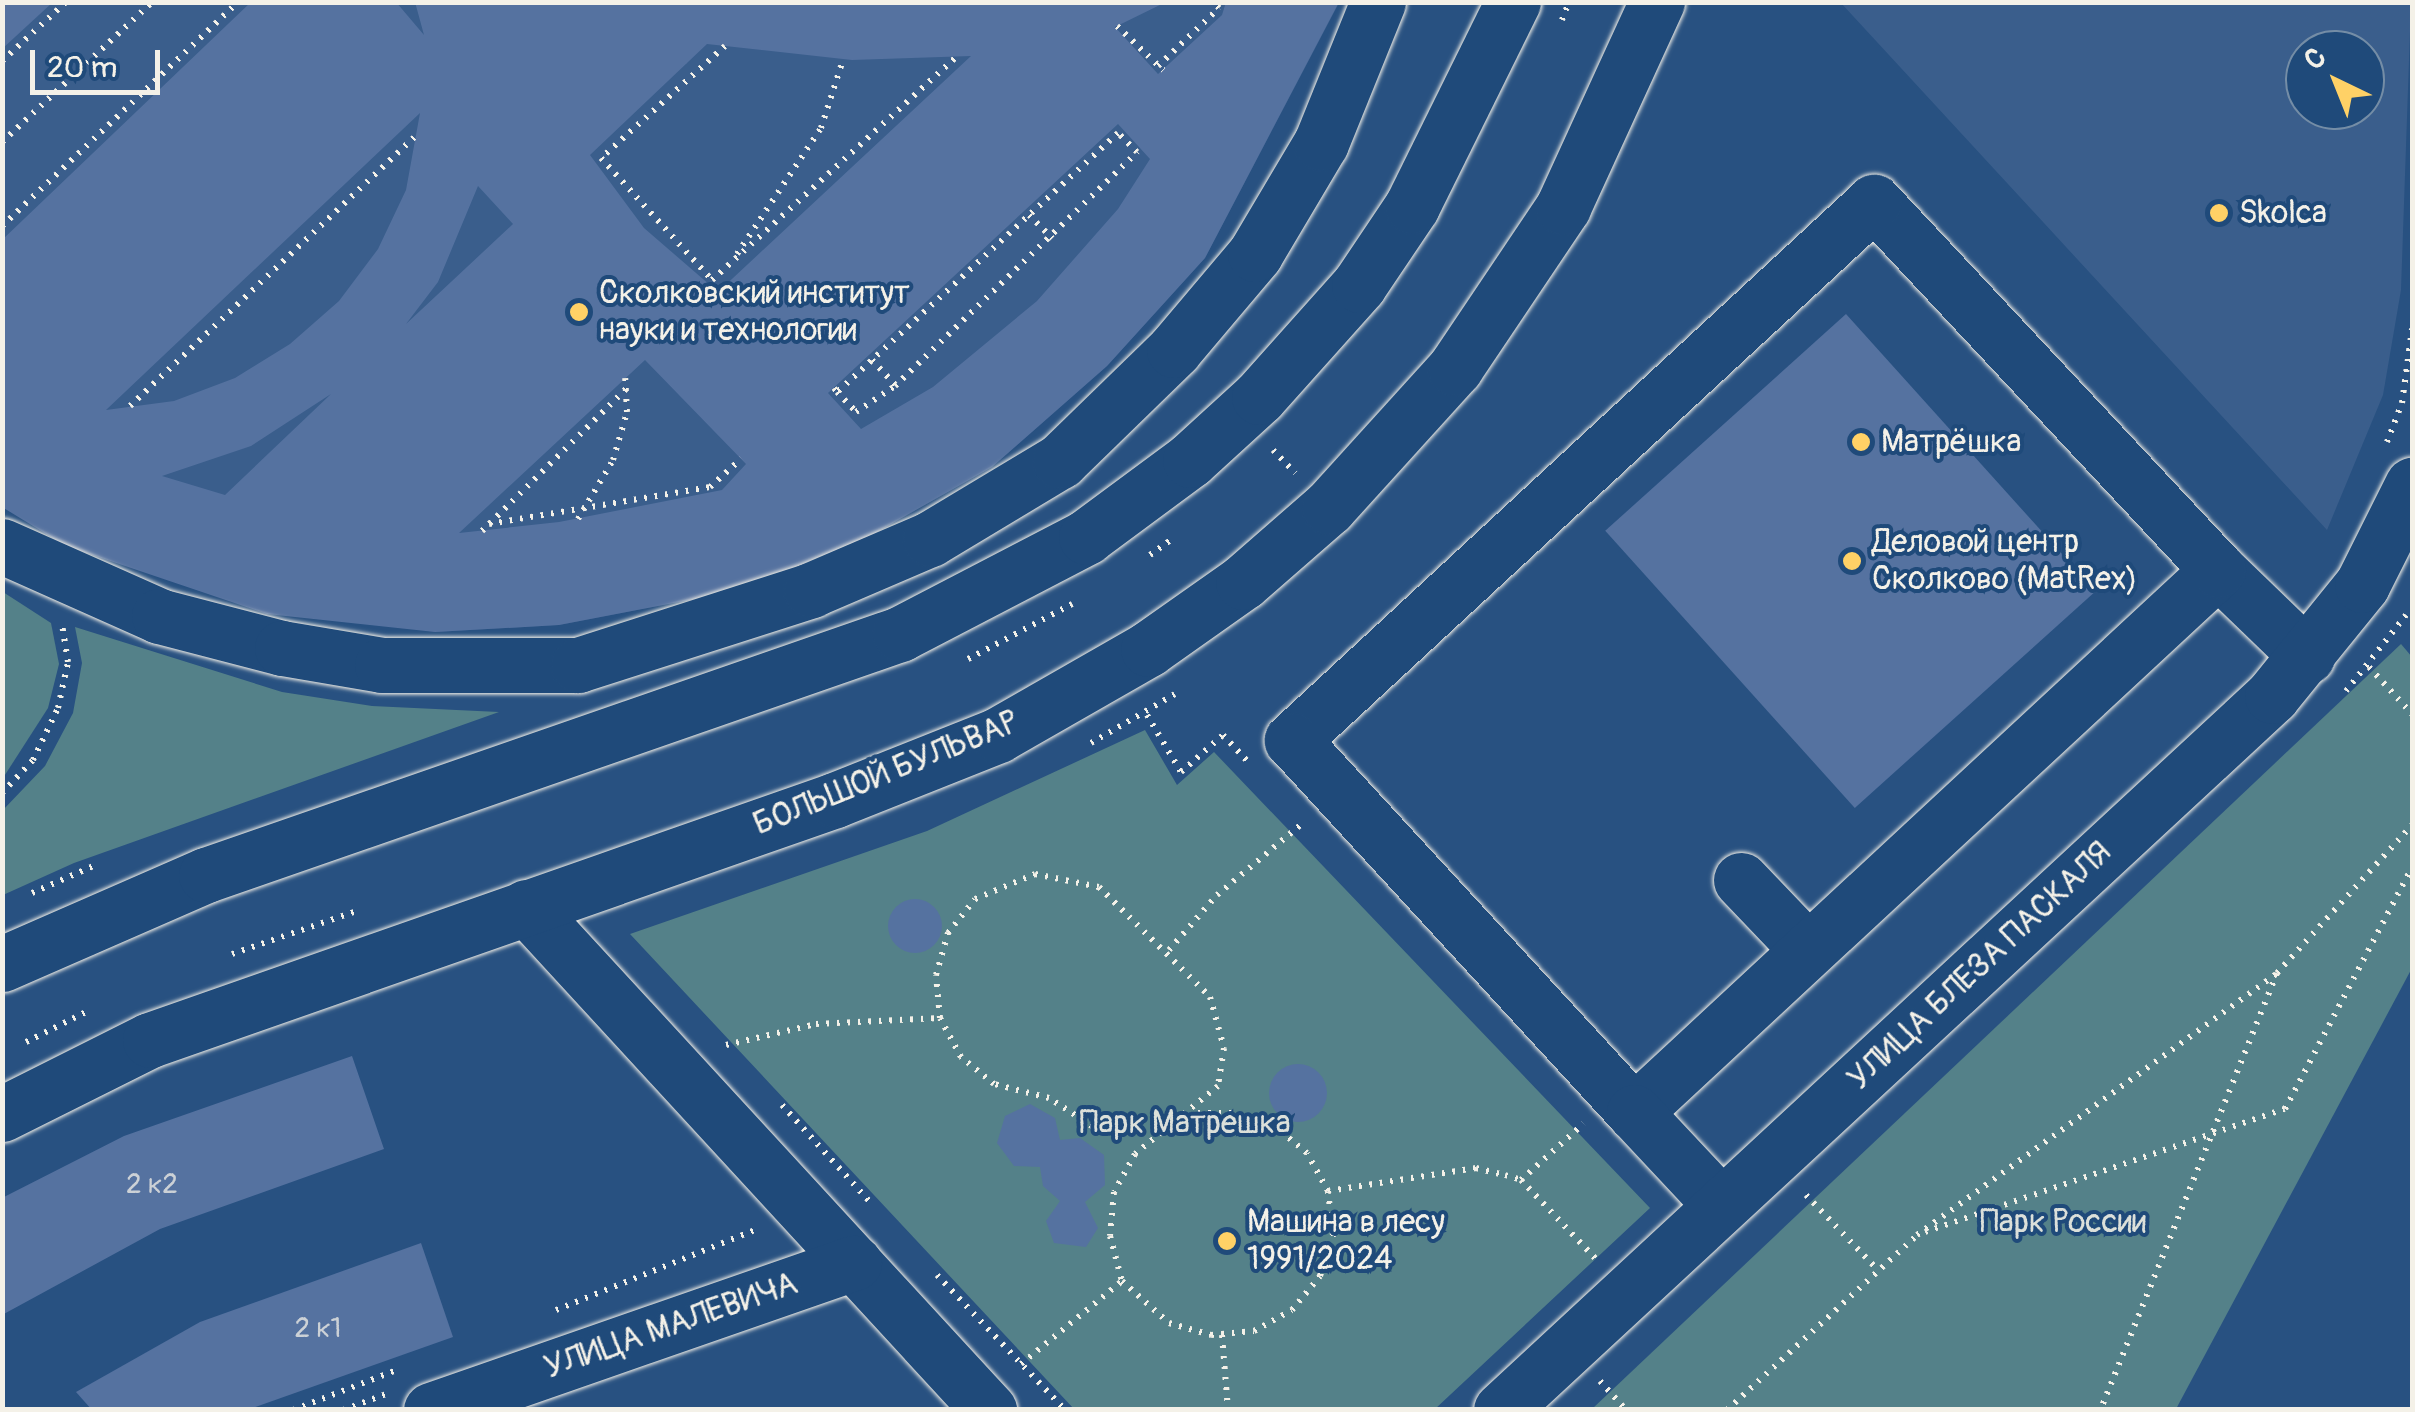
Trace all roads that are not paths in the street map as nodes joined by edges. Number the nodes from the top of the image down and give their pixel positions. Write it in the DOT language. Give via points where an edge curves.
graph roads {
  1 [pos="1378,2"];
  2 [pos="1513,2"];
  3 [pos="1657,2"];
  4 [pos="2398,470"];
  5 [pos="2,546"];
  6 [pos="2218,570"];
  7 [pos="2332,655"];
  8 [pos="1742,880"];
  9 [pos="526,907"];
  10 [pos="1807,949"];
  11 [pos="2,964"];
  12 [pos="1634,1112"];
  13 [pos="2,1114"];
  14 [pos="1721,1206"];
  15 [pos="854,1263"];
  16 [pos="417,1389"];
  17 [pos="989,1410"];
  18 [pos="1501,1410"];
  1 -- 5 [label="street" via="1321,143 1255,254 1174,350 1060,461 930,539 811,590 578,665 382,665 159,616"];
  2 -- 11 [label="street" via="1412,206 1359,284 1259,398 1190,460 1086,537 900,634 206,875"];
  3 -- 9 [label="street, БОЛЬШОЙ БУЛЬВАР" via="1563,207 1455,368 1396,440 1243,582 1148,649 998,735"];
  4 -- 7 [label="street, УЛИЦА БЛЕЗА ПАСКАЛЯ"];
  6 -- 7 [label="street"];
  6 -- 10 [label="street"];
  6 -- 12 [label="street" via="1874,202 1306,726 1292,740"];
  7 -- 14 [label="street, УЛИЦА БЛЕЗА ПАСКАЛЯ" via="2272,696"];
  8 -- 10 [label="street"];
  9 -- 13 [label="street, БОЛЬШОЙ БУЛЬВАР" via="150,1040"];
  9 -- 15 [label="street" via="813,1178"];
  10 -- 12 [label="street"];
  12 -- 14 [label="street"];
  14 -- 18 [label="street, УЛИЦА БЛЕЗА ПАСКАЛЯ"];
  15 -- 16 [label="street, УЛИЦА МАЛЕВИЧА"];
  15 -- 17 [label="street"];
}
